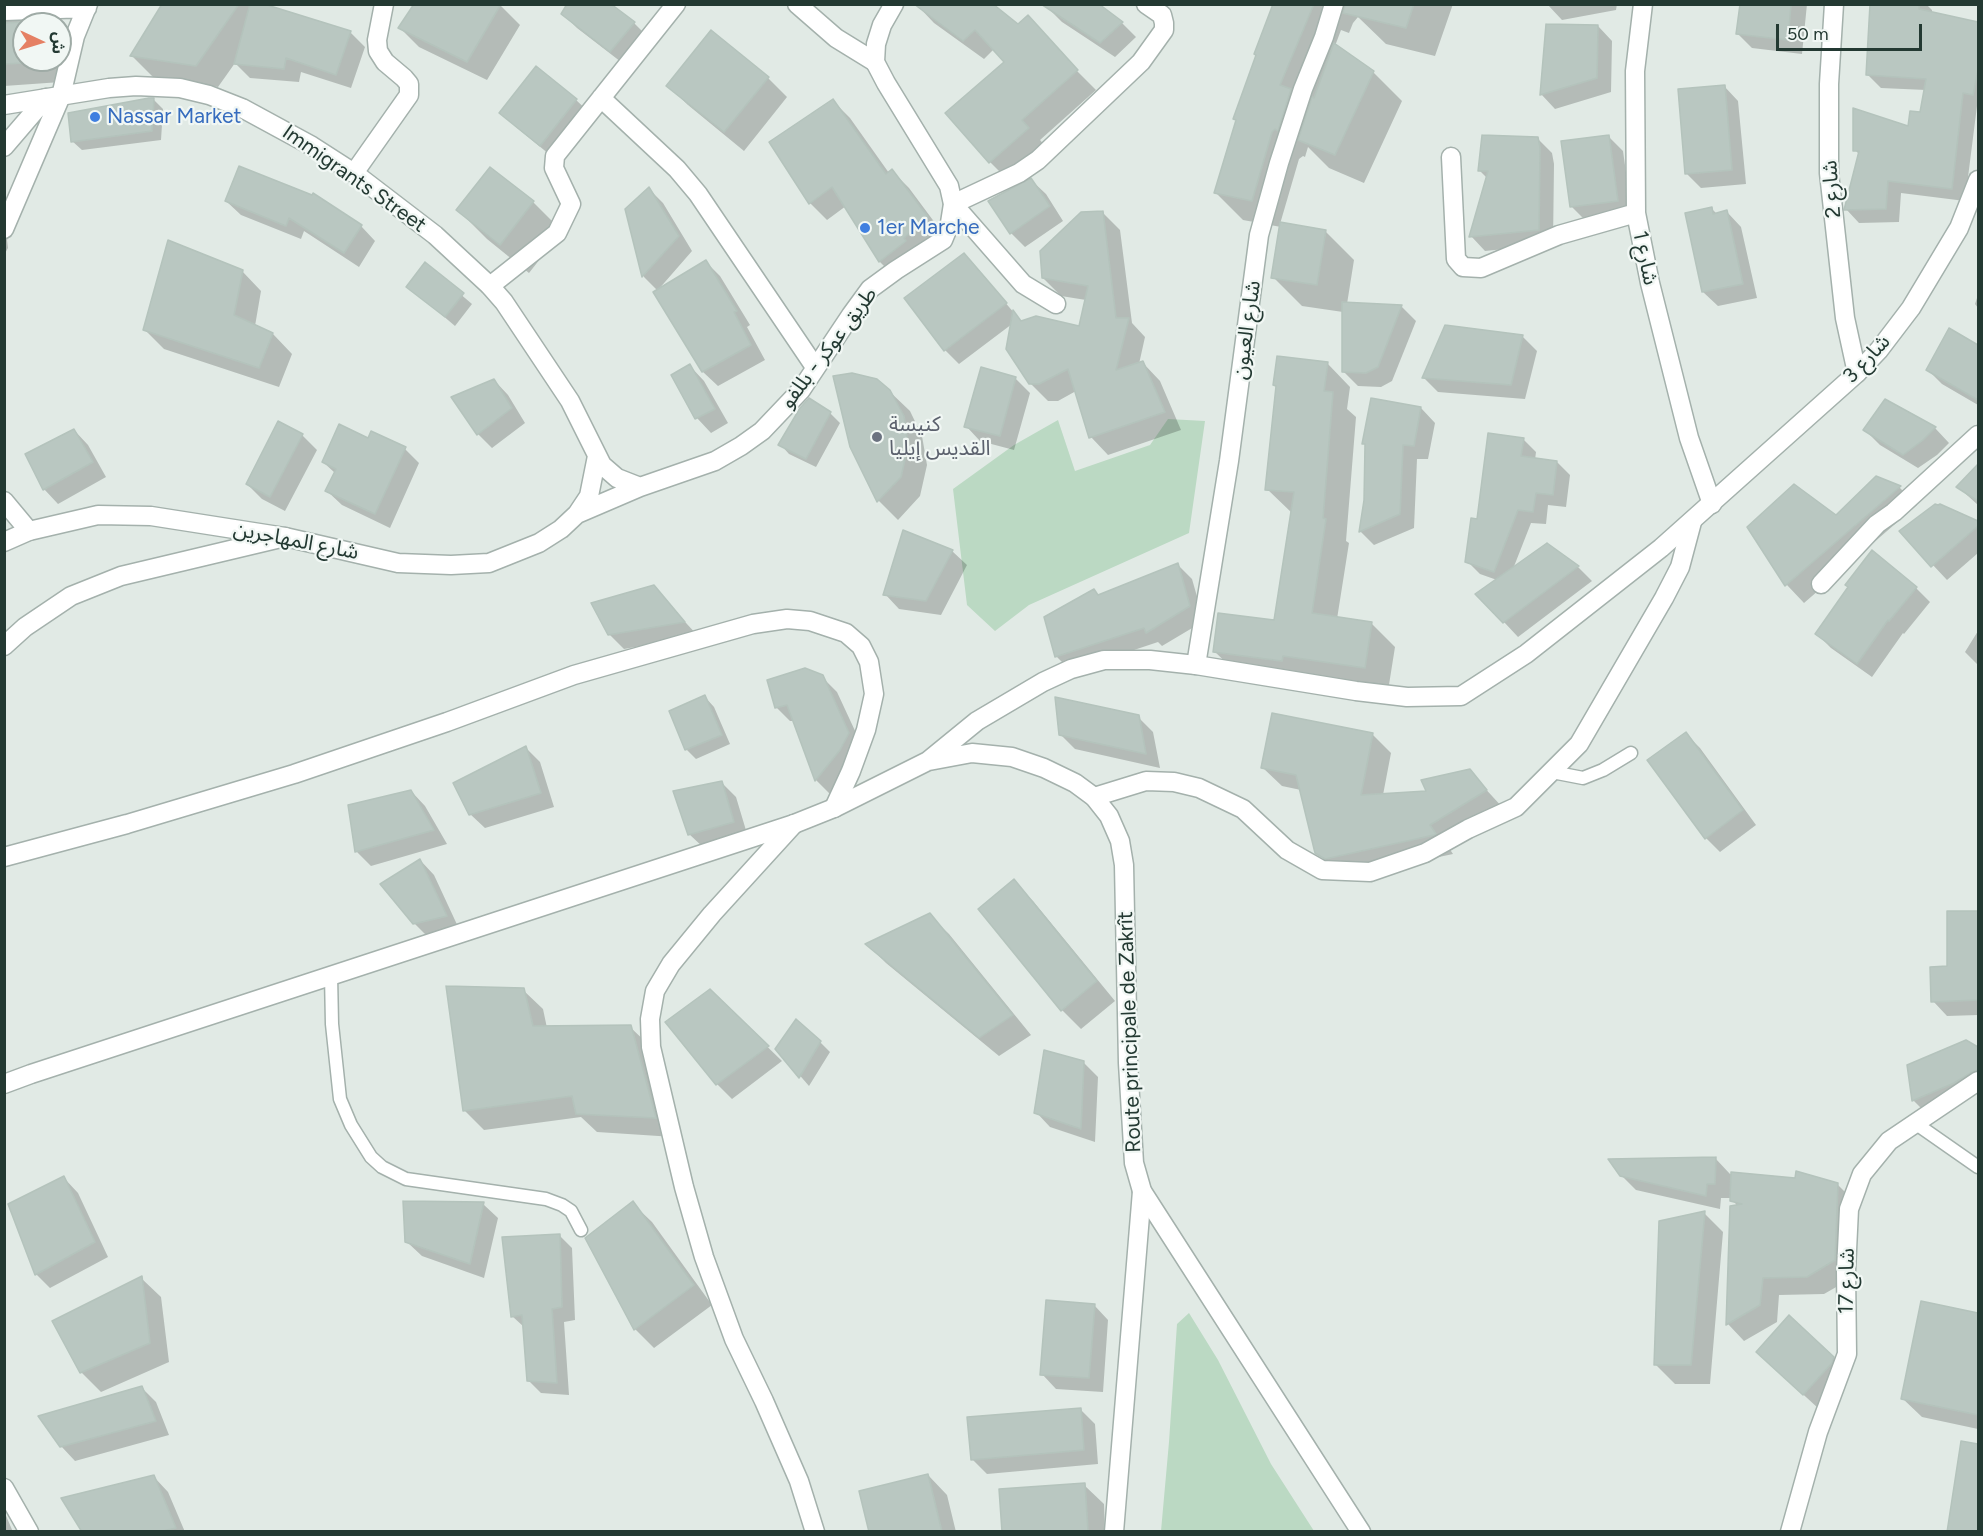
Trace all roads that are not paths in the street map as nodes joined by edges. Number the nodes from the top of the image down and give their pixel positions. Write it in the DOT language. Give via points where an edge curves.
graph roads {
  1 [pos="384,4"];
  2 [pos="676,4"];
  3 [pos="797,4"];
  4 [pos="894,4"];
  5 [pos="1146,4"];
  6 [pos="1334,4"];
  7 [pos="1643,4"];
  8 [pos="1834,4"];
  9 [pos="87,6"];
  10 [pos="4,11"];
  11 [pos="875,62"];
  12 [pos="53,97"];
  13 [pos="601,98"];
  14 [pos="4,105"];
  15 [pos="4,147"];
  16 [pos="1451,157"];
  17 [pos="354,174"];
  18 [pos="1978,180"];
  19 [pos="954,204"];
  20 [pos="1636,213"];
  21 [pos="4,229"];
  22 [pos="490,286"];
  23 [pos="1056,304"];
  24 [pos="815,367"];
  25 [pos="1857,373"];
  26 [pos="1978,435"];
  27 [pos="597,456"];
  28 [pos="640,487"];
  29 [pos="4,501"];
  30 [pos="1712,504"];
  31 [pos="577,514"];
  32 [pos="1692,522"];
  33 [pos="29,531"];
  34 [pos="285,537"];
  35 [pos="4,542"];
  36 [pos="1821,584"];
  37 [pos="4,646"];
  38 [pos="1196,665"];
  39 [pos="1631,753"];
  40 [pos="928,761"];
  41 [pos="1552,772"];
  42 [pos="1094,796"];
  43 [pos="834,808"];
  44 [pos="794,824"];
  45 [pos="4,857"];
  46 [pos="331,975"];
  47 [pos="1978,1081"];
  48 [pos="4,1084"];
  49 [pos="1915,1123"];
  50 [pos="1978,1167"];
  51 [pos="1142,1191"];
  52 [pos="581,1230"];
  53 [pos="4,1488"];
  54 [pos="29,1532"];
  55 [pos="815,1532"];
  56 [pos="1114,1532"];
  57 [pos="1361,1532"];
  58 [pos="1790,1532"];
  1 -- 17 [label="street" via="378,51 409,84 409,95"];
  2 -- 13 [label="street"];
  3 -- 11 [label="street" via="836,38"];
  4 -- 11 [label="street" via="882,25"];
  5 -- 19 [label="street" via="1162,15 1164,30 1141,62 1038,160"];
  6 -- 38 [label="street, شارع العيون" via="1279,163 1259,236 1229,461"];
  7 -- 20 [label="street, شارع 1" via="1635,71"];
  8 -- 25 [label="street, شارع 2" via="1829,173 1845,318"];
  9 -- 10 [label="street"];
  9 -- 12 [label="street"];
  11 -- 19 [label="street" via="949,186"];
  12 -- 14 [label="street, Immigrants Street"];
  12 -- 15 [label="street"];
  12 -- 17 [label="street, Immigrants Street" via="136,86 180,88 209,95 280,127"];
  12 -- 21 [label="street"];
  13 -- 22 [label="street" via="555,156 554,168 571,204 557,233"];
  13 -- 24 [label="street" via="698,194"];
  16 -- 20 [label="street" via="1456,259 1463,267 1481,268 1559,235"];
  17 -- 22 [label="street, Immigrants Street" via="435,235"];
  18 -- 25 [label="street, شارع 3" via="1959,228 1911,308"];
  19 -- 23 [label="street" via="1023,284"];
  19 -- 24 [label="street, طريق عوكر - بللفو" via="942,240 870,289"];
  20 -- 30 [label="street, شارع 1" via="1689,438"];
  22 -- 27 [label="street, Immigrants Street" via="570,401"];
  24 -- 28 [label="street, طريق عوكر - بللفو" via="801,390 741,447 715,461"];
  25 -- 30 [label="street, شارع 3"];
  26 -- 36 [label="street" via="1877,524"];
  27 -- 28 [label="street, Immigrants Street" via="608,472"];
  27 -- 31 [label="street, شارع المهاجرين" via="591,488"];
  28 -- 31 [label="street, شارع المهاجرين"];
  29 -- 33 [label="street"];
  30 -- 32 [label="street, شارع 3"];
  31 -- 34 [label="street, شارع المهاجرين" via="539,543 489,563 398,563"];
  32 -- 38 [label="street, شارع 3" via="1526,654 1461,696 1356,691"];
  32 -- 41 [label="street" via="1680,567 1664,598 1579,744"];
  33 -- 34 [label="street, شارع المهاجرين" via="98,514 140,515"];
  33 -- 35 [label="street, شارع المهاجرين"];
  34 -- 37 [label="street" via="121,576 71,596"];
  38 -- 40 [label="street, شارع 3" via="1104,660 1071,669 977,722"];
  39 -- 41 [label="lane" via="1583,778"];
  40 -- 42 [label="street, Route principale de Zakrît" via="972,753 1012,757 1076,783"];
  40 -- 43 [label="street"];
  41 -- 42 [label="street" via="1516,807 1425,853 1370,872 1322,870 1287,850 1243,809 1199,788 1146,781"];
  42 -- 51 [label="street, Route principale de Zakrît" via="1120,841 1124,865 1128,1063 1134,1163"];
  43 -- 44 [label="street"];
  43 -- 45 [label="street" via="866,730 874,694 869,662 861,646 846,633 810,621 787,619 753,624 574,675 294,774"];
  44 -- 46 [label="street"];
  44 -- 55 [label="street" via="671,964 655,991 650,1019 651,1047 704,1257 734,1339 799,1481"];
  46 -- 48 [label="street"];
  46 -- 52 [label="lane" via="340,1100 371,1157 406,1179 546,1199 571,1211"];
  47 -- 49 [label="street, شارع 17"];
  49 -- 50 [label="lane"];
  49 -- 58 [label="street, شارع 17" via="1889,1141 1862,1174 1850,1209 1847,1354 1818,1432"];
  51 -- 56 [label="street"];
  51 -- 57 [label="street, Route principale de Zakrît"];
  53 -- 54 [label="street"];
}
